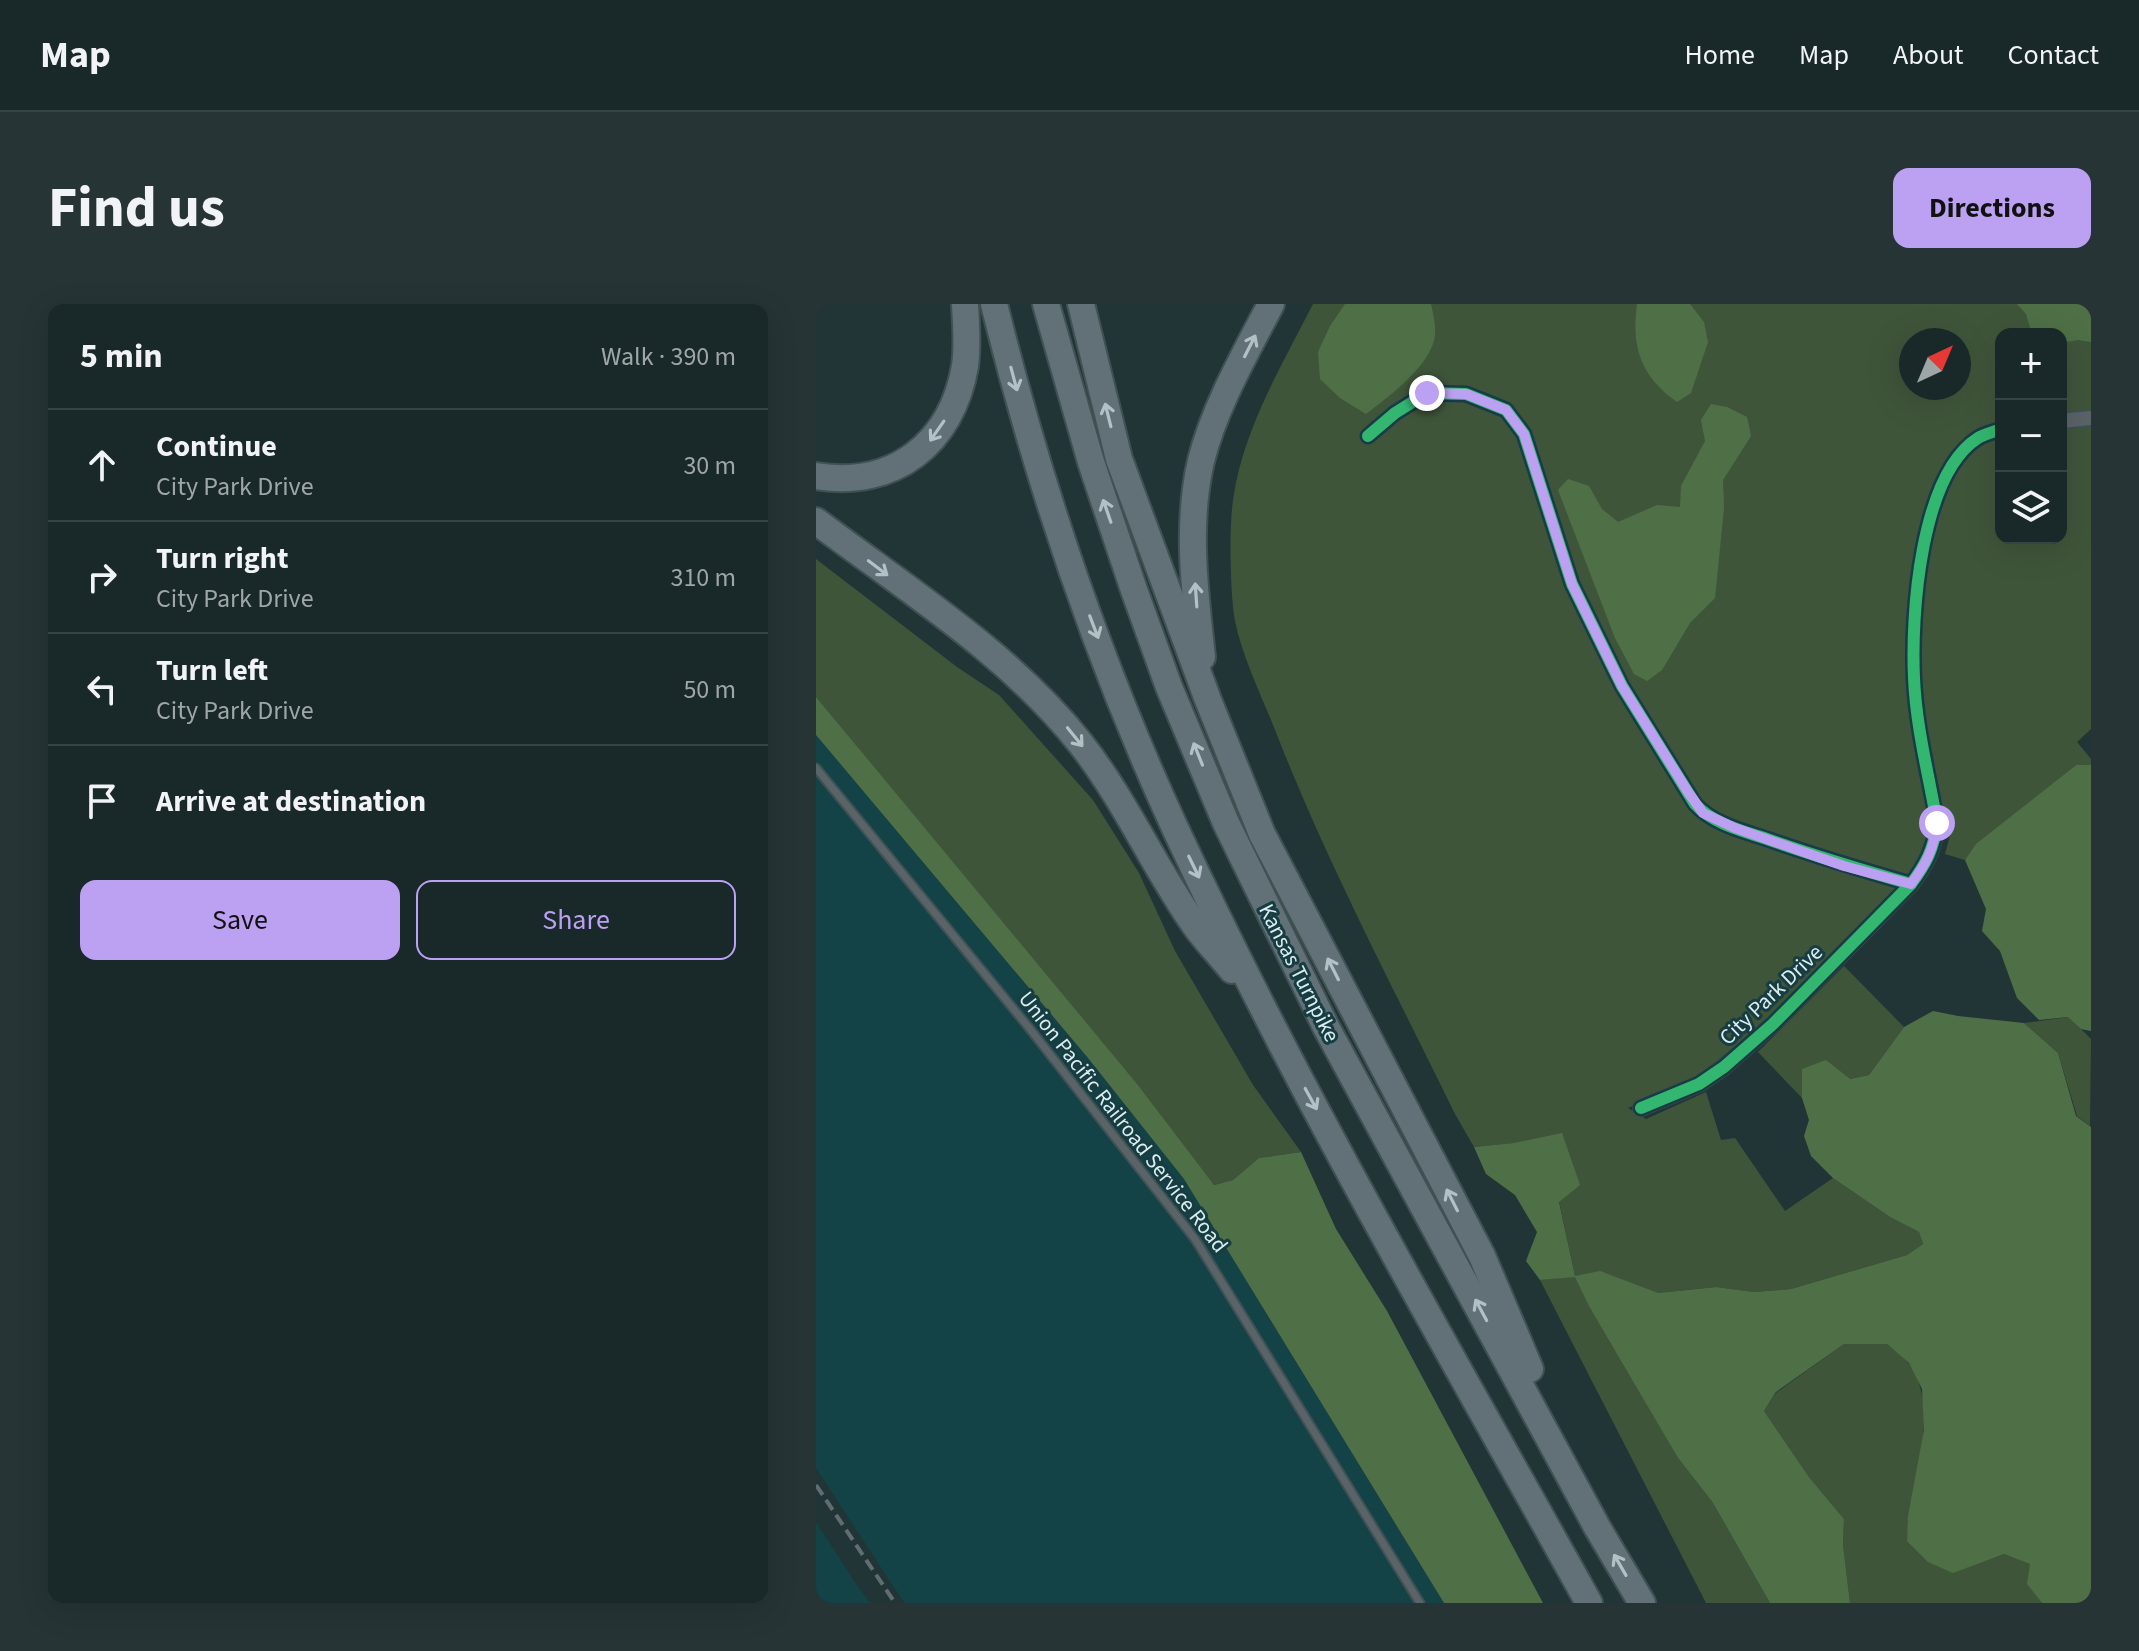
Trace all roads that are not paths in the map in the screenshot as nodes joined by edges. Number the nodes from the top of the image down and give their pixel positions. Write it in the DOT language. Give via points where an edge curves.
graph roads {
  1 [pos="965,304"];
  2 [pos="994,304"];
  3 [pos="1046,304"];
  4 [pos="1081,304"];
  5 [pos="1271,304"];
  6 [pos="2091,418"];
  7 [pos="2067,420"];
  8 [pos="1995,431"];
  9 [pos="1368,436"];
  10 [pos="816,476"];
  11 [pos="816,521"];
  12 [pos="1208,700"];
  13 [pos="816,768"];
  14 [pos="1911,884"];
  15 [pos="1258,1001"];
  16 [pos="1641,1108"];
  17 [pos="1597,1527"];
  18 [pos="1420,1603"];
  19 [pos="1589,1603"];
  20 [pos="1642,1603"];
  1 -- 10 [label="highway, one-way" via="965,363 959,388 952,409 927,445 910,460 874,475"];
  2 -- 15 [label="highway, one-way" via="1049,497 1118,692"];
  17 -- 3 [label="highway, Kansas Turnpike, one-way" via="1326,1027 1226,823 1134,590"];
  12 -- 4 [label="highway, one-way" via="1119,459"];
  12 -- 5 [label="highway, one-way" via="1192,528 1201,460 1222,403"];
  6 -- 7 [label="street"];
  8 -- 14 [label="street, City Park Drive" via="1978,438 1953,464 1927,530 1914,680 1937,823 1927,863"];
  9 -- 14 [label="street" via="1427,393 1466,394 1506,410 1524,434 1572,584 1622,686 1695,804 1735,828"];
  11 -- 15 [label="highway, one-way" via="981,645 1051,708 1120,798 1194,924"];
  17 -- 12 [label="highway, one-way" via="1482,1256 1262,834"];
  13 -- 18 [label="lane, Union Pacific Railroad Service Road" via="1195,1239"];
  14 -- 16 [label="street, City Park Drive" via="1724,1067 1699,1084"];
  15 -- 19 [label="highway, one-way"];
  20 -- 17 [label="highway, Kansas Turnpike, one-way"];
}
